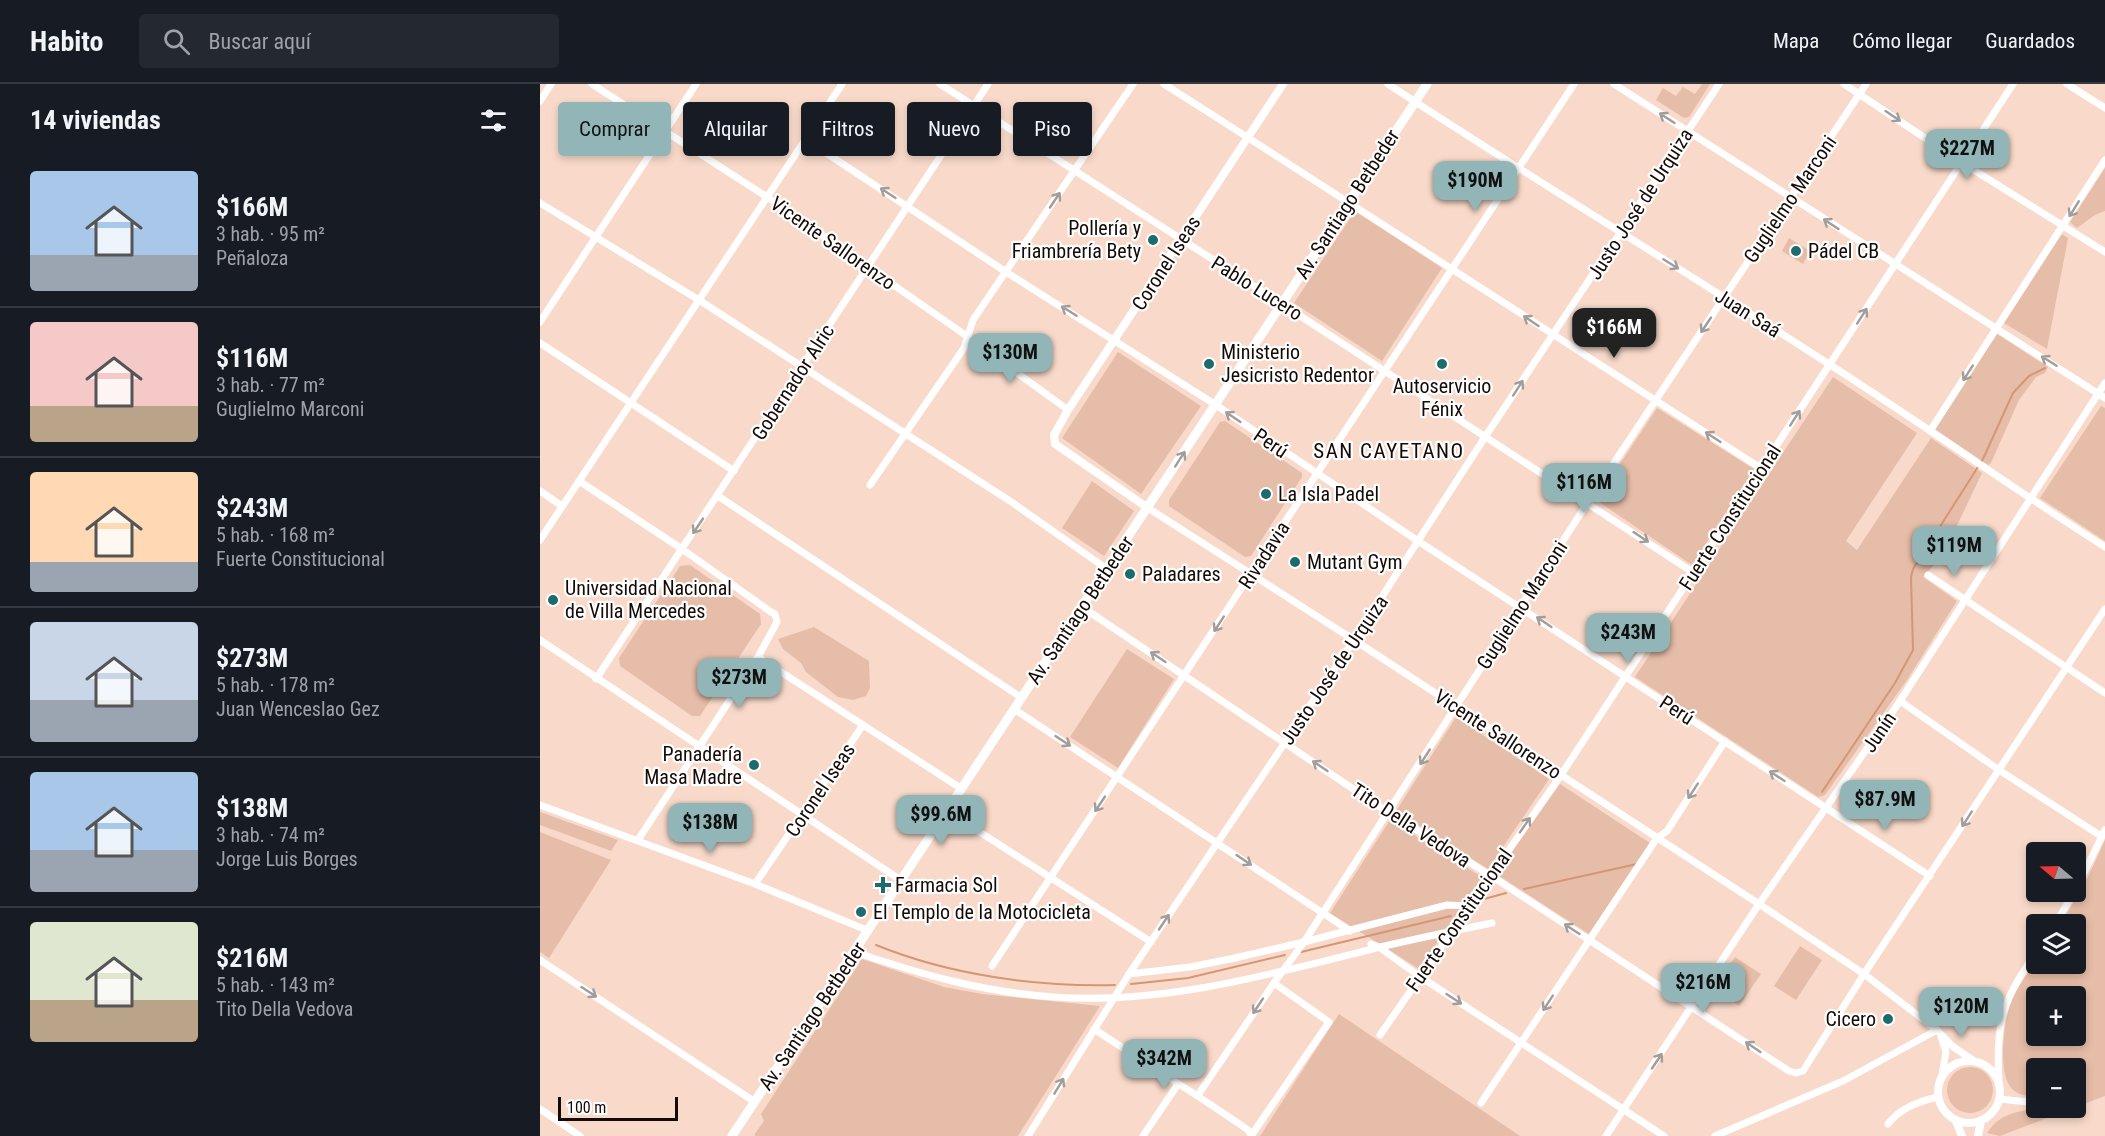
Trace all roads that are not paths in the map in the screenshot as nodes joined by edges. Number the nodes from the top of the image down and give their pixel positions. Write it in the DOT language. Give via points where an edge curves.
graph roads {
  1 [pos="551,84"];
  2 [pos="592,84"];
  3 [pos="696,84"];
  4 [pos="842,84"];
  5 [pos="940,84"];
  6 [pos="988,84"];
  7 [pos="1133,84"];
  8 [pos="1164,84"];
  9 [pos="1283,84"];
  10 [pos="1388,84"];
  11 [pos="1426,84"];
  12 [pos="1574,84"];
  13 [pos="1614,84"];
  14 [pos="1719,84"];
  15 [pos="1844,84"];
  16 [pos="1866,84"];
  17 [pos="2013,84"];
  18 [pos="2067,84"];
  19 [pos="1860,94"];
  20 [pos="540,101"];
  21 [pos="619,102"];
  22 [pos="830,102"];
  23 [pos="968,102"];
  24 [pos="977,102"];
  25 [pos="1415,102"];
  26 [pos="2105,108"];
  27 [pos="671,122"];
  28 [pos="1001,124"];
  29 [pos="1687,132"];
  30 [pos="671,136"];
  31 [pos="1248,137"];
  32 [pos="801,145"];
  33 [pos="648,156"];
  34 [pos="831,156"];
  35 [pos="941,156"];
  36 [pos="2105,160"];
  37 [pos="1961,162"];
  38 [pos="1518,169"];
  39 [pos="1074,171"];
  40 [pos="767,197"];
  41 [pos="1790,198"];
  42 [pos="1349,201"];
  43 [pos="540,202"];
  44 [pos="908,206"];
  45 [pos="2064,225"];
  46 [pos="1621,233"];
  47 [pos="595,237"];
  48 [pos="1181,240"];
  49 [pos="2105,252"];
  50 [pos="868,266"];
  51 [pos="1895,266"];
  52 [pos="1454,269"];
  53 [pos="1006,272"];
  54 [pos="1725,297"];
  55 [pos="699,300"];
  56 [pos="1282,303"];
  57 [pos="540,322"];
  58 [pos="1995,328"];
  59 [pos="1553,335"];
  60 [pos="968,337"];
  61 [pos="1115,340"];
  62 [pos="540,343"];
  63 [pos="1830,365"];
  64 [pos="802,367"];
  65 [pos="1385,371"];
  66 [pos="2105,383"];
  67 [pos="2098,394"];
  68 [pos="2105,399"];
  69 [pos="1656,401"];
  70 [pos="631,403"];
  71 [pos="1216,405"];
  72 [pos="1068,410"];
  73 [pos="1930,431"];
  74 [pos="906,434"];
  75 [pos="1485,437"];
  76 [pos="1055,444"];
  77 [pos="1762,469"];
  78 [pos="734,471"];
  79 [pos="1316,473"];
  80 [pos="579,481"];
  81 [pos="870,485"];
  82 [pos="540,491"];
  83 [pos="718,496"];
  84 [pos="2031,500"];
  85 [pos="1588,502"];
  86 [pos="562,506"];
  87 [pos="1148,508"];
  88 [pos="540,540"];
  89 [pos="1418,541"];
  90 [pos="2105,547"];
  91 [pos="682,549"];
  92 [pos="1107,569"];
  93 [pos="1694,573"];
  94 [pos="1251,575"];
  95 [pos="1928,575"];
  96 [pos="1966,600"];
  97 [pos="1082,607"];
  98 [pos="1521,607"];
  99 [pos="2105,609"];
  100 [pos="540,640"];
  101 [pos="1354,640"];
  102 [pos="758,657"];
  103 [pos="2066,666"];
  104 [pos="1186,676"];
  105 [pos="1625,677"];
  106 [pos="596,679"];
  107 [pos="2105,693"];
  108 [pos="1022,698"];
  109 [pos="1900,701"];
  110 [pos="1456,708"];
  111 [pos="1014,709"];
  112 [pos="863,725"];
  113 [pos="1725,741"];
  114 [pos="1285,742"];
  115 [pos="699,747"];
  116 [pos="1999,770"];
  117 [pos="1561,775"];
  118 [pos="1118,777"];
  119 [pos="962,789"];
  120 [pos="540,805"];
  121 [pos="1826,807"];
  122 [pos="947,811"];
  123 [pos="1389,813"];
  124 [pos="803,816"];
  125 [pos="2103,833"];
  126 [pos="1657,838"];
  127 [pos="638,840"];
  128 [pos="1218,842"];
  129 [pos="2086,869"];
  130 [pos="1490,875"];
  131 [pos="1930,876"];
  132 [pos="1051,878"];
  133 [pos="902,881"];
  134 [pos="755,884"];
  135 [pos="1760,904"];
  136 [pos="1470,906"];
  137 [pos="1323,913"];
  138 [pos="1492,923"];
  139 [pos="869,931"];
  140 [pos="1350,931"];
  141 [pos="1452,932"];
  142 [pos="1589,941"];
  143 [pos="1150,942"];
  144 [pos="1304,942"];
  145 [pos="1371,944"];
  146 [pos="1379,948"];
  147 [pos="855,952"];
  148 [pos="540,960"];
  149 [pos="992,966"];
  150 [pos="2026,968"];
  151 [pos="1284,972"];
  152 [pos="1129,974"];
  153 [pos="1864,974"];
  154 [pos="1419,976"];
  155 [pos="1274,983"];
  156 [pos="1114,998"];
  157 [pos="1692,1007"];
  158 [pos="1094,1029"];
  159 [pos="1937,1030"];
  160 [pos="1380,1035"];
  161 [pos="1522,1043"];
  162 [pos="1974,1061"];
  163 [pos="1942,1076"];
  164 [pos="1999,1082"];
  165 [pos="1178,1084"];
  166 [pos="1198,1095"];
  167 [pos="1938,1097"];
  168 [pos="1999,1099"];
  169 [pos="755,1102"];
  170 [pos="2026,1102"];
  171 [pos="1481,1103"];
  172 [pos="540,1109"];
  173 [pos="1624,1109"];
  174 [pos="1981,1120"];
  175 [pos="1956,1121"];
  176 [pos="1888,1124"];
  177 [pos="580,1136"];
  178 [pos="732,1136"];
  179 [pos="1028,1136"];
  180 [pos="1143,1136"];
  181 [pos="1251,1136"];
  182 [pos="1606,1136"];
  183 [pos="1665,1136"];
  184 [pos="1715,1136"];
  185 [pos="1962,1136"];
  186 [pos="1978,1136"];
  1 -- 20 [label="street"];
  2 -- 21 [label="street, Vicente Sallorenzo"];
  3 -- 27 [label="street"];
  4 -- 22 [label="street"];
  5 -- 23 [label="street, Pablo Lucero"];
  6 -- 24 [label="street, Gobernador Alric"];
  7 -- 39 [label="street"];
  8 -- 31 [label="street"];
  9 -- 31 [label="street, Coronel Iseas"];
  10 -- 25 [label="street, Juan Saá"];
  11 -- 25 [label="main road, Av. Santiago Betbeder"];
  12 -- 38 [label="street, Rivadavia"];
  29 -- 13 [label="street, one-way"];
  14 -- 29 [label="street, Justo José de Urquiza"];
  15 -- 19 [label="street"];
  16 -- 19 [label="street, Guglielmo Marconi"];
  17 -- 37 [label="street, Fuerte Constitucional"];
  18 -- 26 [label="street"];
  19 -- 37 [label="street, one-way"];
  19 -- 41 [label="street, Guglielmo Marconi"];
  25 -- 38 [label="street, Juan Saá"];
  25 -- 42 [label="main road, Av. Santiago Betbeder"];
  28 -- 39 [label="street, Pablo Lucero"];
  29 -- 41 [label="street"];
  29 -- 46 [label="street, Justo José de Urquiza"];
  30 -- 40 [label="street, Vicente Sallorenzo"];
  31 -- 42 [label="street"];
  31 -- 48 [label="street, Coronel Iseas"];
  32 -- 40 [label="street"];
  33 -- 47 [label="street"];
  44 -- 34 [label="street, Perú, one-way"];
  35 -- 44 [label="street, Gobernador Alric"];
  36 -- 45 [label="street, one-way"];
  37 -- 45 [label="street"];
  37 -- 51 [label="street, Fuerte Constitucional"];
  38 -- 46 [label="street, Juan Saá"];
  38 -- 52 [label="street, Rivadavia"];
  39 -- 48 [label="street, Pablo Lucero"];
  53 -- 39 [label="street, one-way"];
  40 -- 50 [label="street, Vicente Sallorenzo"];
  40 -- 55 [label="street"];
  51 -- 41 [label="street, one-way"];
  41 -- 54 [label="street, Guglielmo Marconi"];
  42 -- 52 [label="street"];
  42 -- 56 [label="main road, Av. Santiago Betbeder"];
  43 -- 47 [label="street"];
  44 -- 50 [label="street, Gobernador Alric"];
  44 -- 53 [label="street, Perú"];
  45 -- 49 [label="street"];
  45 -- 58 [label="street"];
  46 -- 54 [label="street, Juan Saá, one-way"];
  46 -- 59 [label="street, Justo José de Urquiza"];
  47 -- 55 [label="street"];
  47 -- 57 [label="street"];
  48 -- 56 [label="street, Pablo Lucero"];
  48 -- 61 [label="street, Coronel Iseas"];
  50 -- 60 [label="street, Vicente Sallorenzo"];
  50 -- 64 [label="street, Gobernador Alric"];
  51 -- 58 [label="street"];
  63 -- 51 [label="street, Fuerte Constitucional, one-way"];
  59 -- 52 [label="street, one-way"];
  52 -- 65 [label="street, Rivadavia"];
  53 -- 60 [label="street" via="973,320"];
  61 -- 53 [label="street, Perú, one-way"];
  54 -- 63 [label="street, Juan Saá"];
  54 -- 69 [label="street, Guglielmo Marconi, one-way"];
  55 -- 64 [label="street"];
  55 -- 70 [label="street"];
  56 -- 65 [label="street, Pablo Lucero"];
  56 -- 71 [label="main road, Av. Santiago Betbeder"];
  67 -- 58 [label="street, one-way"];
  58 -- 73 [label="street, one-way"];
  59 -- 69 [label="street"];
  75 -- 59 [label="street, Justo José de Urquiza, one-way"];
  60 -- 72 [label="street, Vicente Sallorenzo"];
  60 -- 74 [label="street"];
  61 -- 71 [label="street, Perú"];
  61 -- 72 [label="street, Coronel Iseas"];
  62 -- 70 [label="street"];
  63 -- 73 [label="street, Juan Saá"];
  77 -- 63 [label="street, Fuerte Constitucional, one-way"];
  64 -- 74 [label="street"];
  64 -- 78 [label="street, Gobernador Alric"];
  65 -- 75 [label="street, Pablo Lucero"];
  65 -- 79 [label="street, Rivadavia"];
  66 -- 67 [label="street, Junín"];
  67 -- 68 [label="street"];
  67 -- 84 [label="street, Junín"];
  77 -- 69 [label="street, one-way"];
  69 -- 85 [label="street, Guglielmo Marconi"];
  70 -- 78 [label="street"];
  70 -- 80 [label="street"];
  79 -- 71 [label="street, Perú, one-way"];
  87 -- 71 [label="main road, Av. Santiago Betbeder, one-way"];
  72 -- 76 [label="street, Coronel Iseas" via="1054,435"];
  73 -- 84 [label="street, Juan Saá"];
  74 -- 81 [label="street"];
  74 -- 92 [label="street"];
  75 -- 85 [label="street, Pablo Lucero"];
  75 -- 89 [label="street, Justo José de Urquiza"];
  76 -- 87 [label="street, Vicente Sallorenzo"];
  77 -- 93 [label="street, Fuerte Constitucional"];
  78 -- 83 [label="street, Gobernador Alric"];
  79 -- 89 [label="street, Perú"];
  79 -- 94 [label="street, Rivadavia"];
  80 -- 86 [label="street"];
  80 -- 91 [label="street"];
  82 -- 86 [label="street"];
  83 -- 91 [label="street, Gobernador Alric, one-way"];
  83 -- 108 [label="street"];
  84 -- 90 [label="street, Juan Saá"];
  84 -- 96 [label="street, Junín"];
  85 -- 93 [label="street, Pablo Lucero, one-way"];
  85 -- 98 [label="street, Guglielmo Marconi"];
  86 -- 88 [label="street"];
  87 -- 92 [label="main road, Av. Santiago Betbeder"];
  87 -- 94 [label="street, Vicente Sallorenzo"];
  89 -- 98 [label="street, Perú"];
  89 -- 101 [label="street, Justo José de Urquiza"];
  91 -- 102 [label="street" via="775,615 777,622"];
  91 -- 106 [label="street, Gobernador Alric"];
  92 -- 97 [label="main road, Av. Santiago Betbeder"];
  93 -- 105 [label="street, Fuerte Constitucional"];
  94 -- 101 [label="street, Vicente Sallorenzo"];
  94 -- 104 [label="street, Rivadavia, one-way"];
  95 -- 96 [label="street"];
  96 -- 103 [label="street"];
  96 -- 109 [label="street, Junín"];
  104 -- 97 [label="street, Tito Della Vedova, one-way"];
  97 -- 108 [label="main road, Av. Santiago Betbeder"];
  105 -- 98 [label="street, Perú, one-way"];
  98 -- 110 [label="street, Guglielmo Marconi"];
  99 -- 103 [label="street"];
  100 -- 106 [label="street"];
  101 -- 110 [label="street, Vicente Sallorenzo"];
  101 -- 114 [label="street, Justo José de Urquiza"];
  102 -- 112 [label="street"];
  102 -- 115 [label="street"];
  103 -- 107 [label="street"];
  103 -- 116 [label="street"];
  104 -- 114 [label="street, Tito Della Vedova"];
  104 -- 118 [label="street, Rivadavia"];
  105 -- 113 [label="street, Perú"];
  105 -- 117 [label="street, Fuerte Constitucional"];
  106 -- 115 [label="street"];
  108 -- 111 [label="main road, Av. Santiago Betbeder"];
  109 -- 116 [label="street"];
  109 -- 121 [label="street, Junín"];
  110 -- 117 [label="street, Vicente Sallorenzo"];
  110 -- 123 [label="street, Guglielmo Marconi, one-way"];
  111 -- 118 [label="street, one-way"];
  111 -- 119 [label="main road, Av. Santiago Betbeder"];
  112 -- 119 [label="street"];
  112 -- 124 [label="street, Coronel Iseas"];
  121 -- 113 [label="street, Perú, one-way"];
  113 -- 126 [label="street, one-way" via="1667,831"];
  123 -- 114 [label="street, Tito Della Vedova, one-way"];
  114 -- 128 [label="street, Justo José de Urquiza"];
  115 -- 124 [label="street"];
  115 -- 127 [label="street"];
  116 -- 125 [label="street"];
  116 -- 131 [label="street, one-way"];
  117 -- 126 [label="street, Vicente Sallorenzo"];
  130 -- 117 [label="street, Fuerte Constitucional, one-way"];
  118 -- 128 [label="street"];
  118 -- 132 [label="street, Rivadavia, one-way"];
  119 -- 122 [label="main road, Av. Santiago Betbeder"];
  120 -- 127 [label="street"];
  121 -- 131 [label="street, Perú"];
  121 -- 135 [label="street, Junín"];
  122 -- 132 [label="street"];
  122 -- 133 [label="main road, Av. Santiago Betbeder"];
  123 -- 130 [label="street, Tito Della Vedova"];
  123 -- 137 [label="street, Guglielmo Marconi"];
  124 -- 133 [label="street"];
  124 -- 134 [label="street, Coronel Iseas"];
  125 -- 129 [label="street"];
  126 -- 135 [label="street, Vicente Sallorenzo"];
  126 -- 142 [label="street"];
  127 -- 134 [label="street"];
  128 -- 137 [label="street, one-way"];
  143 -- 128 [label="street, Justo José de Urquiza, one-way"];
  130 -- 136 [label="street, Fuerte Constitucional"];
  142 -- 130 [label="street, Tito Della Vedova, one-way"];
  131 -- 153 [label="street"];
  132 -- 143 [label="street"];
  132 -- 149 [label="street, Rivadavia"];
  133 -- 139 [label="main road, Av. Santiago Betbeder"];
  134 -- 139 [label="street"];
  135 -- 153 [label="street, Vicente Sallorenzo"];
  135 -- 157 [label="street, Junín"];
  136 -- 140 [label="street" via="1447,905"];
  136 -- 141 [label="street, Fuerte Constitucional"];
  137 -- 140 [label="street"];
  137 -- 144 [label="street, Guglielmo Marconi"];
  138 -- 141 [label="street"];
  139 -- 147 [label="main road, Av. Santiago Betbeder"];
  140 -- 144 [label="street"];
  141 -- 146 [label="street"];
  141 -- 154 [label="street, Fuerte Constitucional"];
  142 -- 157 [label="street, Tito Della Vedova"];
  142 -- 161 [label="street, one-way"];
  143 -- 152 [label="street, Justo José de Urquiza"];
  144 -- 151 [label="street, Guglielmo Marconi"];
  144 -- 152 [label="street" via="1190,967"];
  145 -- 146 [label="street"];
  146 -- 151 [label="street"];
  146 -- 154 [label="street"];
  147 -- 156 [label="street" via="931,977 1004,992"];
  147 -- 169 [label="main road, Av. Santiago Betbeder"];
  148 -- 169 [label="street, one-way"];
  150 -- 164 [label="street" via="2003,1010 1997,1048"];
  151 -- 155 [label="street, Guglielmo Marconi"];
  151 -- 156 [label="street"];
  152 -- 156 [label="street, Justo José de Urquiza"];
  153 -- 157 [label="street, Tito Della Vedova, one-way" via="1803,1071 1796,1073"];
  153 -- 159 [label="street, Vicente Sallorenzo"];
  154 -- 160 [label="street, Fuerte Constitucional"];
  154 -- 161 [label="street, one-way"];
  155 -- 166 [label="street, Guglielmo Marconi, one-way"];
  155 -- 181 [label="street" via="1329,1022"];
  156 -- 158 [label="street, Justo José de Urquiza"];
  173 -- 157 [label="street, Junín, one-way"];
  158 -- 165 [label="street"];
  179 -- 158 [label="street, Justo José de Urquiza, one-way"];
  159 -- 162 [label="street, Vicente Sallorenzo" via="1952,1047"];
  159 -- 163 [label="street" via="1946,1052"];
  159 -- 184 [label="street" via="1843,1081"];
  161 -- 171 [label="street"];
  161 -- 173 [label="street"];
  162 -- 163 [label="street" via="1952,1065"];
  162 -- 164 [label="street" via="1987,1067"];
  163 -- 167 [label="street"];
  164 -- 168 [label="street"];
  165 -- 166 [label="street"];
  165 -- 180 [label="street"];
  166 -- 181 [label="street"];
  167 -- 175 [label="street" via="1945,1112"];
  167 -- 176 [label="street" via="1912,1105"];
  168 -- 170 [label="street"];
  168 -- 174 [label="street" via="1992,1112"];
  169 -- 178 [label="main road, Av. Santiago Betbeder"];
  172 -- 177 [label="street"];
  173 -- 182 [label="street, Junín"];
  173 -- 183 [label="street"];
  174 -- 175 [label="street"];
  174 -- 186 [label="street"];
  175 -- 185 [label="street"];
}
